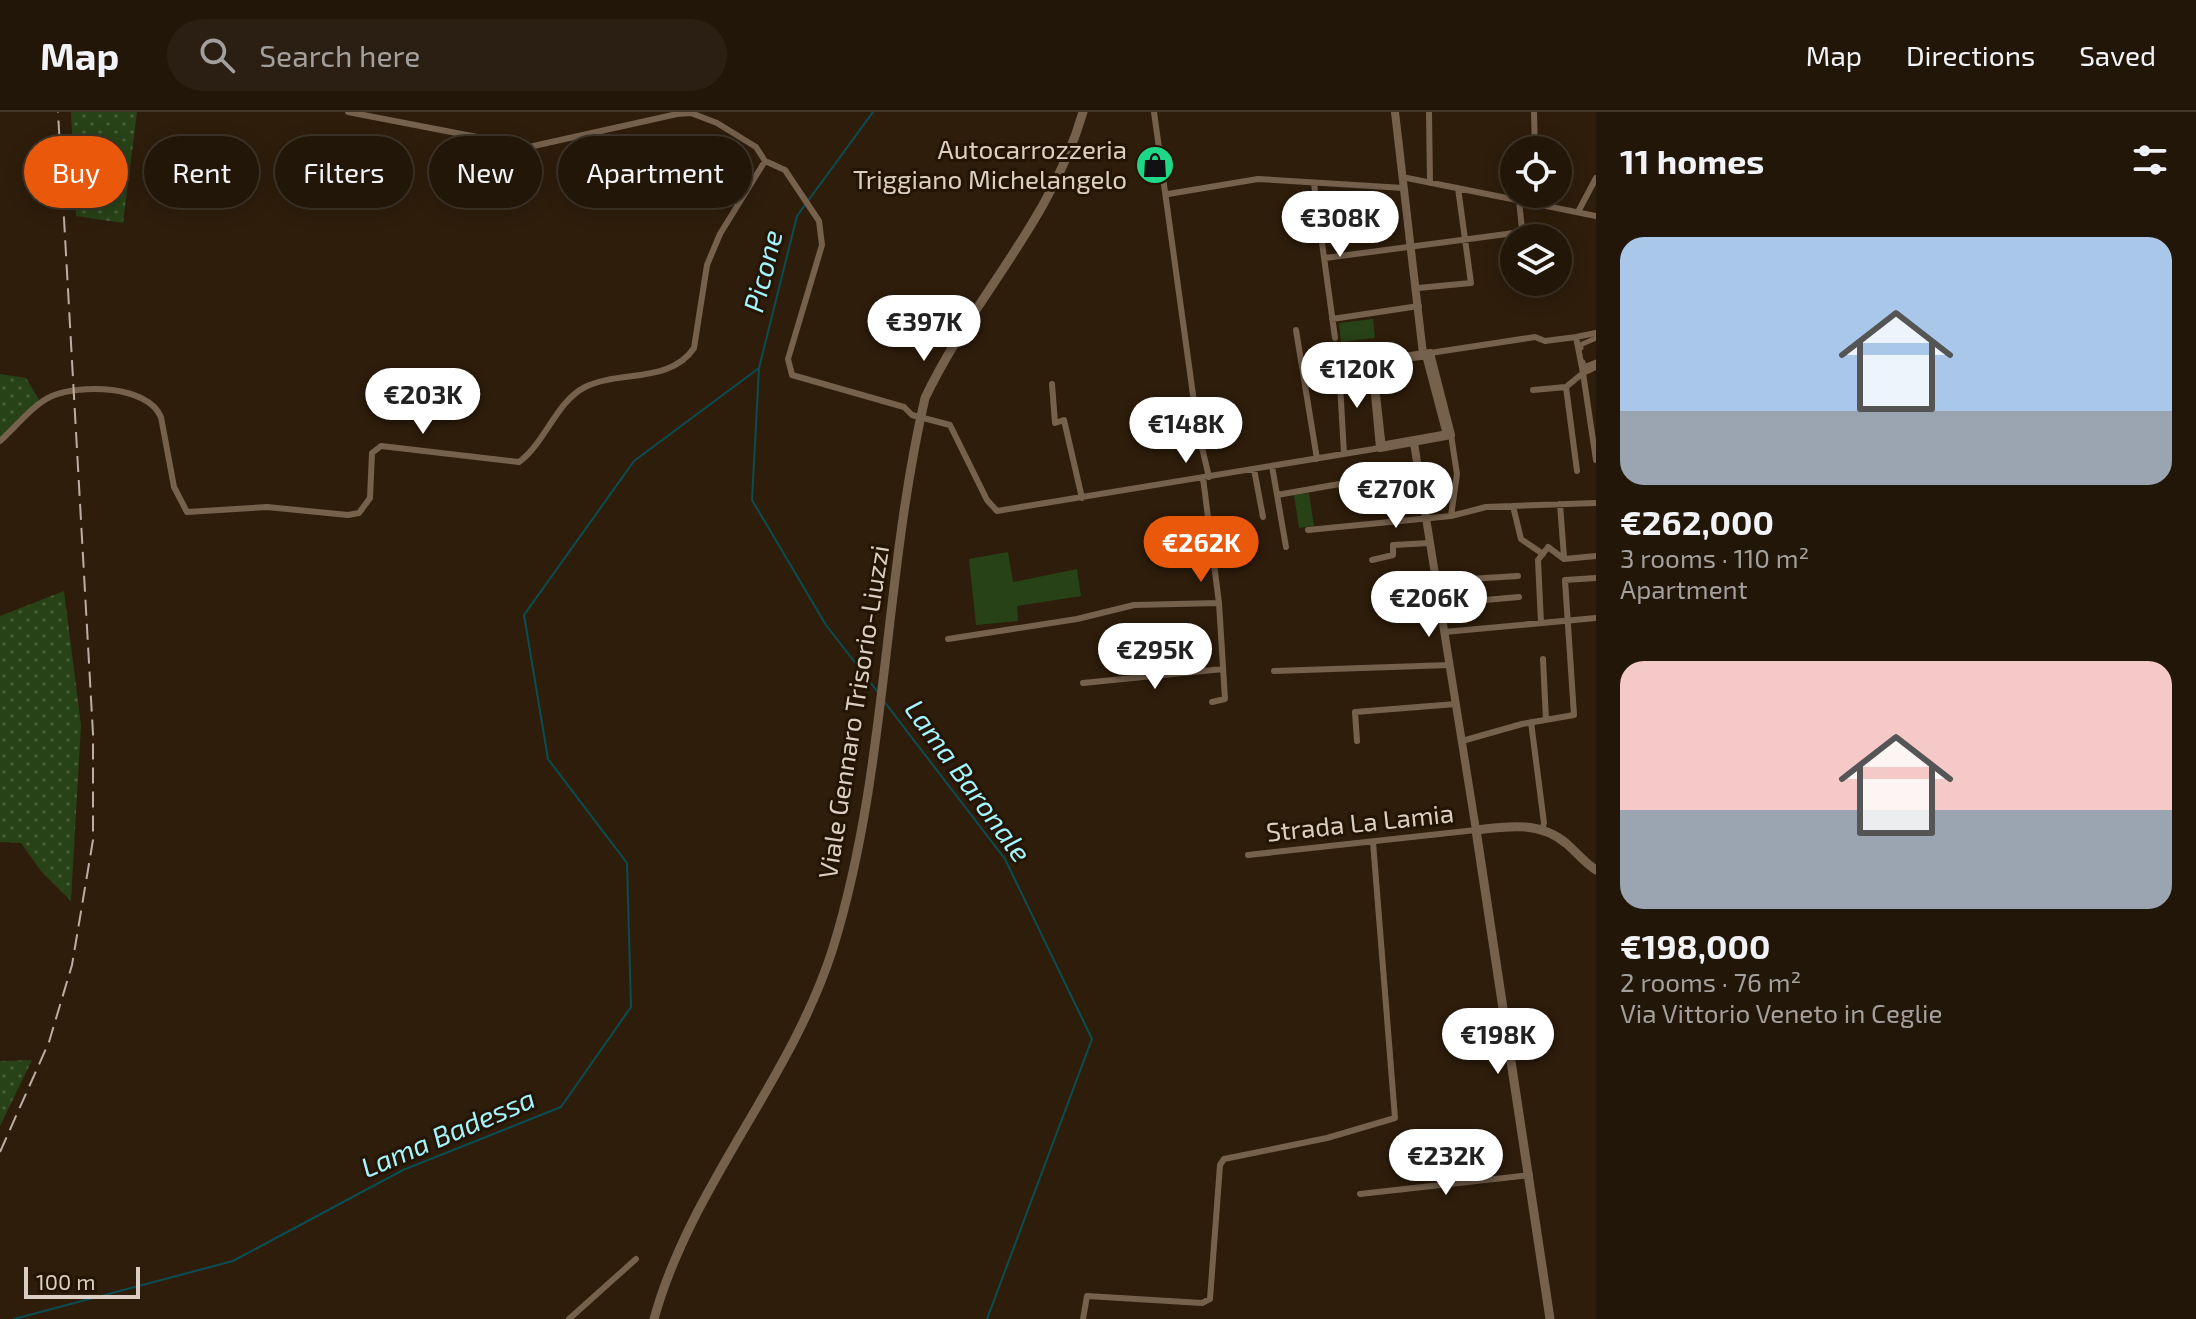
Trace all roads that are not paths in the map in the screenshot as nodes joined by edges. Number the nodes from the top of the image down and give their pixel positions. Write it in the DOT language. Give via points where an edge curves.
graph roads {
  1 [pos="348,112"];
  2 [pos="1083,112"];
  3 [pos="1154,112"];
  4 [pos="1395,112"];
  5 [pos="1429,112"];
  6 [pos="1534,112"];
  7 [pos="1535,136"];
  8 [pos="765,161"];
  9 [pos="1402,177"];
  10 [pos="1596,178"];
  11 [pos="1430,183"];
  12 [pos="1314,184"];
  13 [pos="1403,188"];
  14 [pos="1458,188"];
  15 [pos="1168,194"];
  16 [pos="1500,197"];
  17 [pos="1558,208"];
  18 [pos="1578,212"];
  19 [pos="1596,216"];
  20 [pos="1500,237"];
  21 [pos="1465,240"];
  22 [pos="1412,247"];
  23 [pos="1325,258"];
  24 [pos="1418,288"];
  25 [pos="1419,306"];
  26 [pos="1332,319"];
  27 [pos="1296,330"];
  28 [pos="1596,336"];
  29 [pos="1576,337"];
  30 [pos="1335,338"];
  31 [pos="1426,354"];
  32 [pos="1373,363"];
  33 [pos="1596,364"];
  34 [pos="1339,366"];
  35 [pos="1303,371"];
  36 [pos="1583,373"];
  37 [pos="1052,384"];
  38 [pos="1566,387"];
  39 [pos="1533,390"];
  40 [pos="921,417"];
  41 [pos="1451,435"];
  42 [pos="1594,439"];
  43 [pos="0,441"];
  44 [pos="1414,443"];
  45 [pos="1380,448"];
  46 [pos="1344,454"];
  47 [pos="1317,459"];
  48 [pos="1596,460"];
  49 [pos="1272,466"];
  50 [pos="1254,469"];
  51 [pos="1419,470"];
  52 [pos="1577,471"];
  53 [pos="1206,478"];
  54 [pos="1277,495"];
  55 [pos="1082,498"];
  56 [pos="1596,503"];
  57 [pos="1560,504"];
  58 [pos="1513,506"];
  59 [pos="1451,516"];
  60 [pos="1263,517"];
  61 [pos="1427,519"];
  62 [pos="1308,530"];
  63 [pos="1430,543"];
  64 [pos="1286,547"];
  65 [pos="1543,554"];
  66 [pos="1596,556"];
  67 [pos="1564,559"];
  68 [pos="1372,560"];
  69 [pos="1518,576"];
  70 [pos="1596,578"];
  71 [pos="1436,581"];
  72 [pos="1519,597"];
  73 [pos="1219,603"];
  74 [pos="1440,604"];
  75 [pos="1405,613"];
  76 [pos="1441,614"];
  77 [pos="1596,618"];
  78 [pos="1568,621"];
  79 [pos="1541,623"];
  80 [pos="1444,632"];
  81 [pos="948,639"];
  82 [pos="1543,659"];
  83 [pos="1450,665"];
  84 [pos="1223,669"];
  85 [pos="1274,671"];
  86 [pos="1083,683"];
  87 [pos="1212,702"];
  88 [pos="1456,704"];
  89 [pos="1546,720"];
  90 [pos="1531,722"];
  91 [pos="1357,741"];
  92 [pos="1462,741"];
  93 [pos="1476,830"];
  94 [pos="1542,830"];
  95 [pos="1373,842"];
  96 [pos="1248,855"];
  97 [pos="1596,870"];
  98 [pos="1530,1175"];
  99 [pos="1360,1194"];
  100 [pos="636,1259"];
  101 [pos="569,1319"];
  102 [pos="654,1319"];
  103 [pos="1083,1319"];
  104 [pos="1550,1319"];
  1 -- 8 [label="street" via="529,147 691,113 756,147"];
  2 -- 40 [label="main road, Viale Gennaro Trisorio-Liuzzi" via="1024,243 940,367"];
  3 -- 15 [label="street"];
  4 -- 9 [label="street"];
  5 -- 11 [label="street"];
  6 -- 7 [label="street"];
  8 -- 40 [label="street" via="785,170 819,221 822,245 788,368 792,375 904,407"];
  8 -- 43 [label="street" via="707,265 694,348 688,357 657,373 586,386 519,462 381,446 375,449 366,508 348,515 267,507 187,512 174,487 157,407 143,398 70,391 41,403"];
  9 -- 11 [label="street"];
  9 -- 13 [label="street"];
  10 -- 18 [label="street"];
  11 -- 14 [label="street"];
  12 -- 13 [label="street"];
  12 -- 15 [label="street" via="1258,179"];
  12 -- 23 [label="street"];
  13 -- 22 [label="street"];
  14 -- 16 [label="street"];
  14 -- 21 [label="street"];
  15 -- 53 [label="street"];
  17 -- 18 [label="street"];
  18 -- 19 [label="street"];
  20 -- 21 [label="street"];
  21 -- 22 [label="street"];
  21 -- 24 [label="street" via="1471,283"];
  22 -- 23 [label="street"];
  22 -- 24 [label="street"];
  23 -- 26 [label="street"];
  24 -- 25 [label="street"];
  25 -- 26 [label="street"];
  25 -- 31 [label="street"];
  26 -- 30 [label="street"];
  27 -- 35 [label="street"];
  28 -- 29 [label="street"];
  28 -- 33 [label="street" via="1580,345 1584,367"];
  29 -- 31 [label="street" via="1535,337"];
  29 -- 36 [label="street"];
  31 -- 32 [label="street"];
  31 -- 41 [label="street"];
  32 -- 32 [label="street" via="1425,357 1445,433 1383,444"];
  32 -- 34 [label="street"];
  32 -- 45 [label="street"];
  33 -- 36 [label="street"];
  34 -- 35 [label="street"];
  34 -- 46 [label="street"];
  35 -- 47 [label="street"];
  36 -- 38 [label="street"];
  36 -- 42 [label="street"];
  37 -- 55 [label="street" via="1055,423 1064,420"];
  38 -- 39 [label="street"];
  38 -- 52 [label="street"];
  40 -- 55 [label="street" via="950,425 997,511"];
  40 -- 102 [label="main road, Viale Gennaro Trisorio-Liuzzi" via="855,864 831,953 777,1072 695,1213"];
  41 -- 44 [label="street"];
  41 -- 59 [label="street" via="1457,474"];
  42 -- 48 [label="street"];
  44 -- 45 [label="street"];
  44 -- 51 [label="street"];
  45 -- 46 [label="street"];
  46 -- 47 [label="street"];
  47 -- 49 [label="street"];
  49 -- 50 [label="street"];
  49 -- 54 [label="street"];
  50 -- 53 [label="street"];
  50 -- 60 [label="street"];
  51 -- 54 [label="street"];
  51 -- 61 [label="street"];
  53 -- 55 [label="street"];
  53 -- 73 [label="street"];
  54 -- 64 [label="street"];
  56 -- 57 [label="street"];
  57 -- 58 [label="street"];
  57 -- 67 [label="street"];
  58 -- 59 [label="street"];
  58 -- 65 [label="street" via="1521,539"];
  59 -- 61 [label="street"];
  61 -- 62 [label="street"];
  61 -- 63 [label="street"];
  63 -- 68 [label="street" via="1393,545 1393,555"];
  63 -- 71 [label="street"];
  65 -- 67 [label="street" via="1548,547"];
  65 -- 79 [label="street" via="1538,560"];
  66 -- 67 [label="street"];
  69 -- 71 [label="street"];
  70 -- 78 [label="street" via="1565,580"];
  71 -- 74 [label="street"];
  72 -- 74 [label="street"];
  73 -- 81 [label="street" via="1134,605"];
  73 -- 84 [label="street"];
  74 -- 76 [label="street"];
  75 -- 76 [label="street"];
  76 -- 80 [label="street"];
  77 -- 78 [label="street"];
  78 -- 79 [label="street"];
  78 -- 89 [label="street" via="1574,715"];
  79 -- 80 [label="street"];
  80 -- 83 [label="street"];
  82 -- 89 [label="street"];
  83 -- 85 [label="street"];
  83 -- 88 [label="street"];
  84 -- 86 [label="street"];
  84 -- 87 [label="street" via="1225,699"];
  88 -- 91 [label="street" via="1355,712"];
  88 -- 92 [label="street"];
  89 -- 90 [label="street"];
  90 -- 92 [label="street"];
  90 -- 94 [label="street"];
  92 -- 93 [label="street"];
  93 -- 94 [label="main road" via="1512,825"];
  93 -- 95 [label="street, Strada La Lamia"];
  93 -- 98 [label="main road"];
  94 -- 97 [label="main road"];
  95 -- 96 [label="street, Strada La Lamia"];
  95 -- 103 [label="street" via="1395,1118 1224,1159 1210,1299 1202,1303 1087,1296"];
  98 -- 99 [label="street"];
  98 -- 104 [label="main road"];
  100 -- 101 [label="street"];
}
